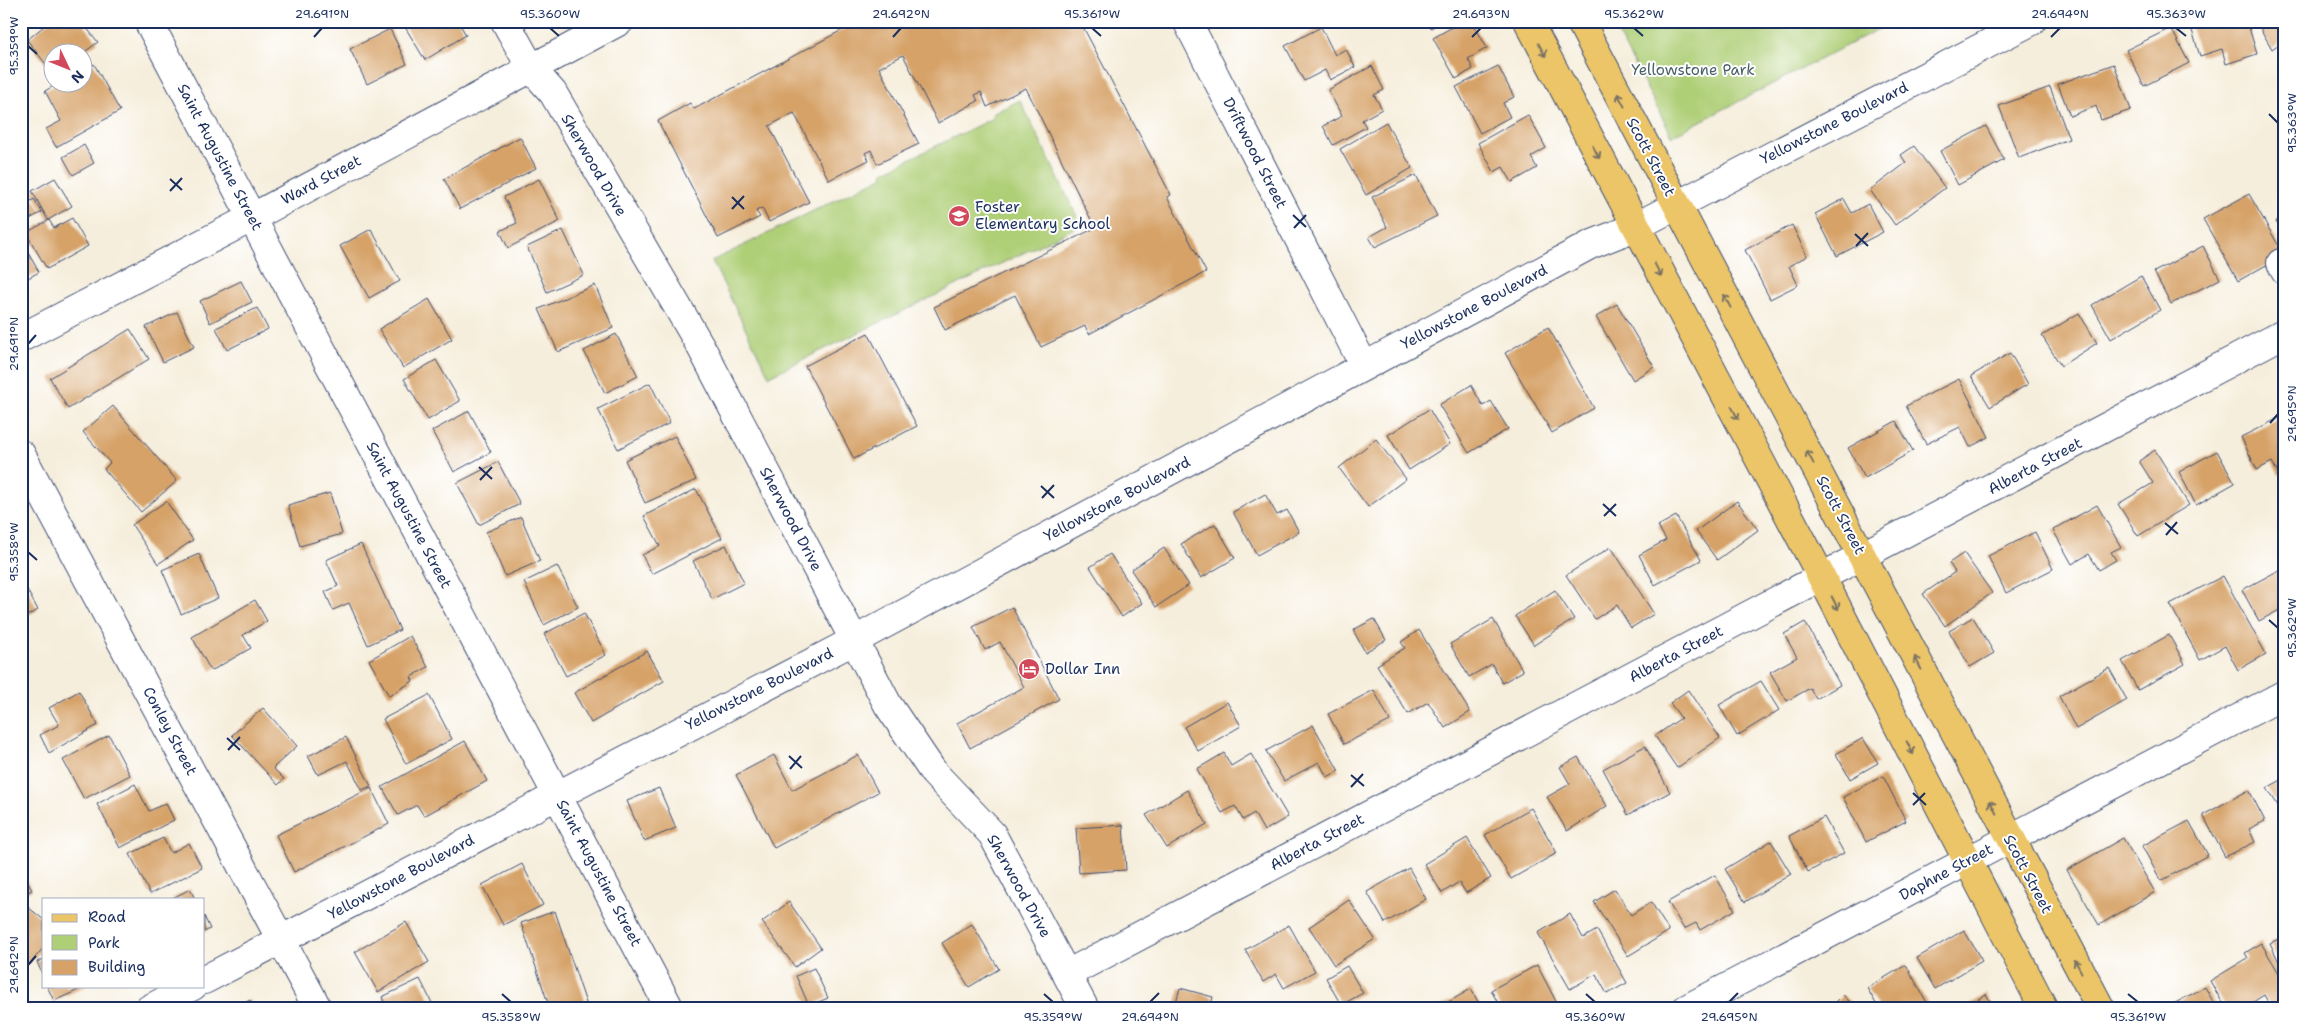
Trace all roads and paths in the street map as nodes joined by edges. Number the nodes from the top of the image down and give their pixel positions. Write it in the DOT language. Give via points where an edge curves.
graph roads {
  1 [pos="148,21"];
  2 [pos="505,21"];
  3 [pos="620,21"];
  4 [pos="1188,21"];
  5 [pos="1528,21"];
  6 [pos="1580,21"];
  7 [pos="2032,21"];
  8 [pos="531,68"];
  9 [pos="1676,206"];
  10 [pos="252,218"];
  11 [pos="1635,227"];
  12 [pos="2285,334"];
  13 [pos="21,338"];
  14 [pos="1364,366"];
  15 [pos="21,454"];
  16 [pos="1863,556"];
  17 [pos="1822,578"];
  18 [pos="855,640"];
  19 [pos="2285,694"];
  20 [pos="557,794"];
  21 [pos="2009,838"];
  22 [pos="1968,860"];
  23 [pos="282,940"];
  24 [pos="1067,974"];
  25 [pos="205,979"];
  26 [pos="188,988"];
  27 [pos="149,1009"];
  28 [pos="318,1009"];
  29 [pos="670,1009"];
  30 [pos="1085,1009"];
  31 [pos="1686,1009"];
  32 [pos="2044,1009"];
  33 [pos="2101,1009"];
  1 -- 10 [label="street, Saint Augustine Street"];
  2 -- 8 [label="street, Sherwood Drive"];
  3 -- 8 [label="street, Ward Street"];
  4 -- 14 [label="street, Driftwood Street"];
  5 -- 11 [label="main road, one-way"];
  9 -- 6 [label="main road, Scott Street, one-way"];
  7 -- 9 [label="street, Yellowstone Boulevard"];
  8 -- 10 [label="street, Ward Street"];
  8 -- 18 [label="street, Sherwood Drive" via="553,93 701,347"];
  9 -- 11 [label="street, Yellowstone Boulevard"];
  16 -- 9 [label="main road, Scott Street, one-way"];
  10 -- 13 [label="street, Ward Street"];
  10 -- 20 [label="street, Saint Augustine Street"];
  11 -- 14 [label="street, Yellowstone Boulevard" via="1590,245"];
  11 -- 17 [label="main road, one-way"];
  12 -- 16 [label="street, Alberta Street"];
  14 -- 18 [label="street, Yellowstone Boulevard"];
  15 -- 23 [label="street, Conley Street"];
  16 -- 17 [label="street, Alberta Street"];
  21 -- 16 [label="main road, Scott Street, one-way"];
  17 -- 22 [label="main road, one-way"];
  17 -- 24 [label="street, Alberta Street"];
  18 -- 20 [label="street, Yellowstone Boulevard"];
  18 -- 24 [label="street, Sherwood Drive" via="888,705 912,743 934,773 992,834"];
  19 -- 21 [label="street, Daphne Street"];
  20 -- 23 [label="street, Yellowstone Boulevard"];
  20 -- 29 [label="street, Saint Augustine Street"];
  21 -- 22 [label="street, Daphne Street"];
  33 -- 21 [label="main road, Scott Street, one-way"];
  22 -- 31 [label="street, Daphne Street"];
  22 -- 32 [label="main road"];
  23 -- 25 [label="street, Yellowstone Boulevard"];
  23 -- 28 [label="street, Conley Street"];
  24 -- 30 [label="street, Sherwood Drive"];
  26 -- 27 [label="street"];
}
